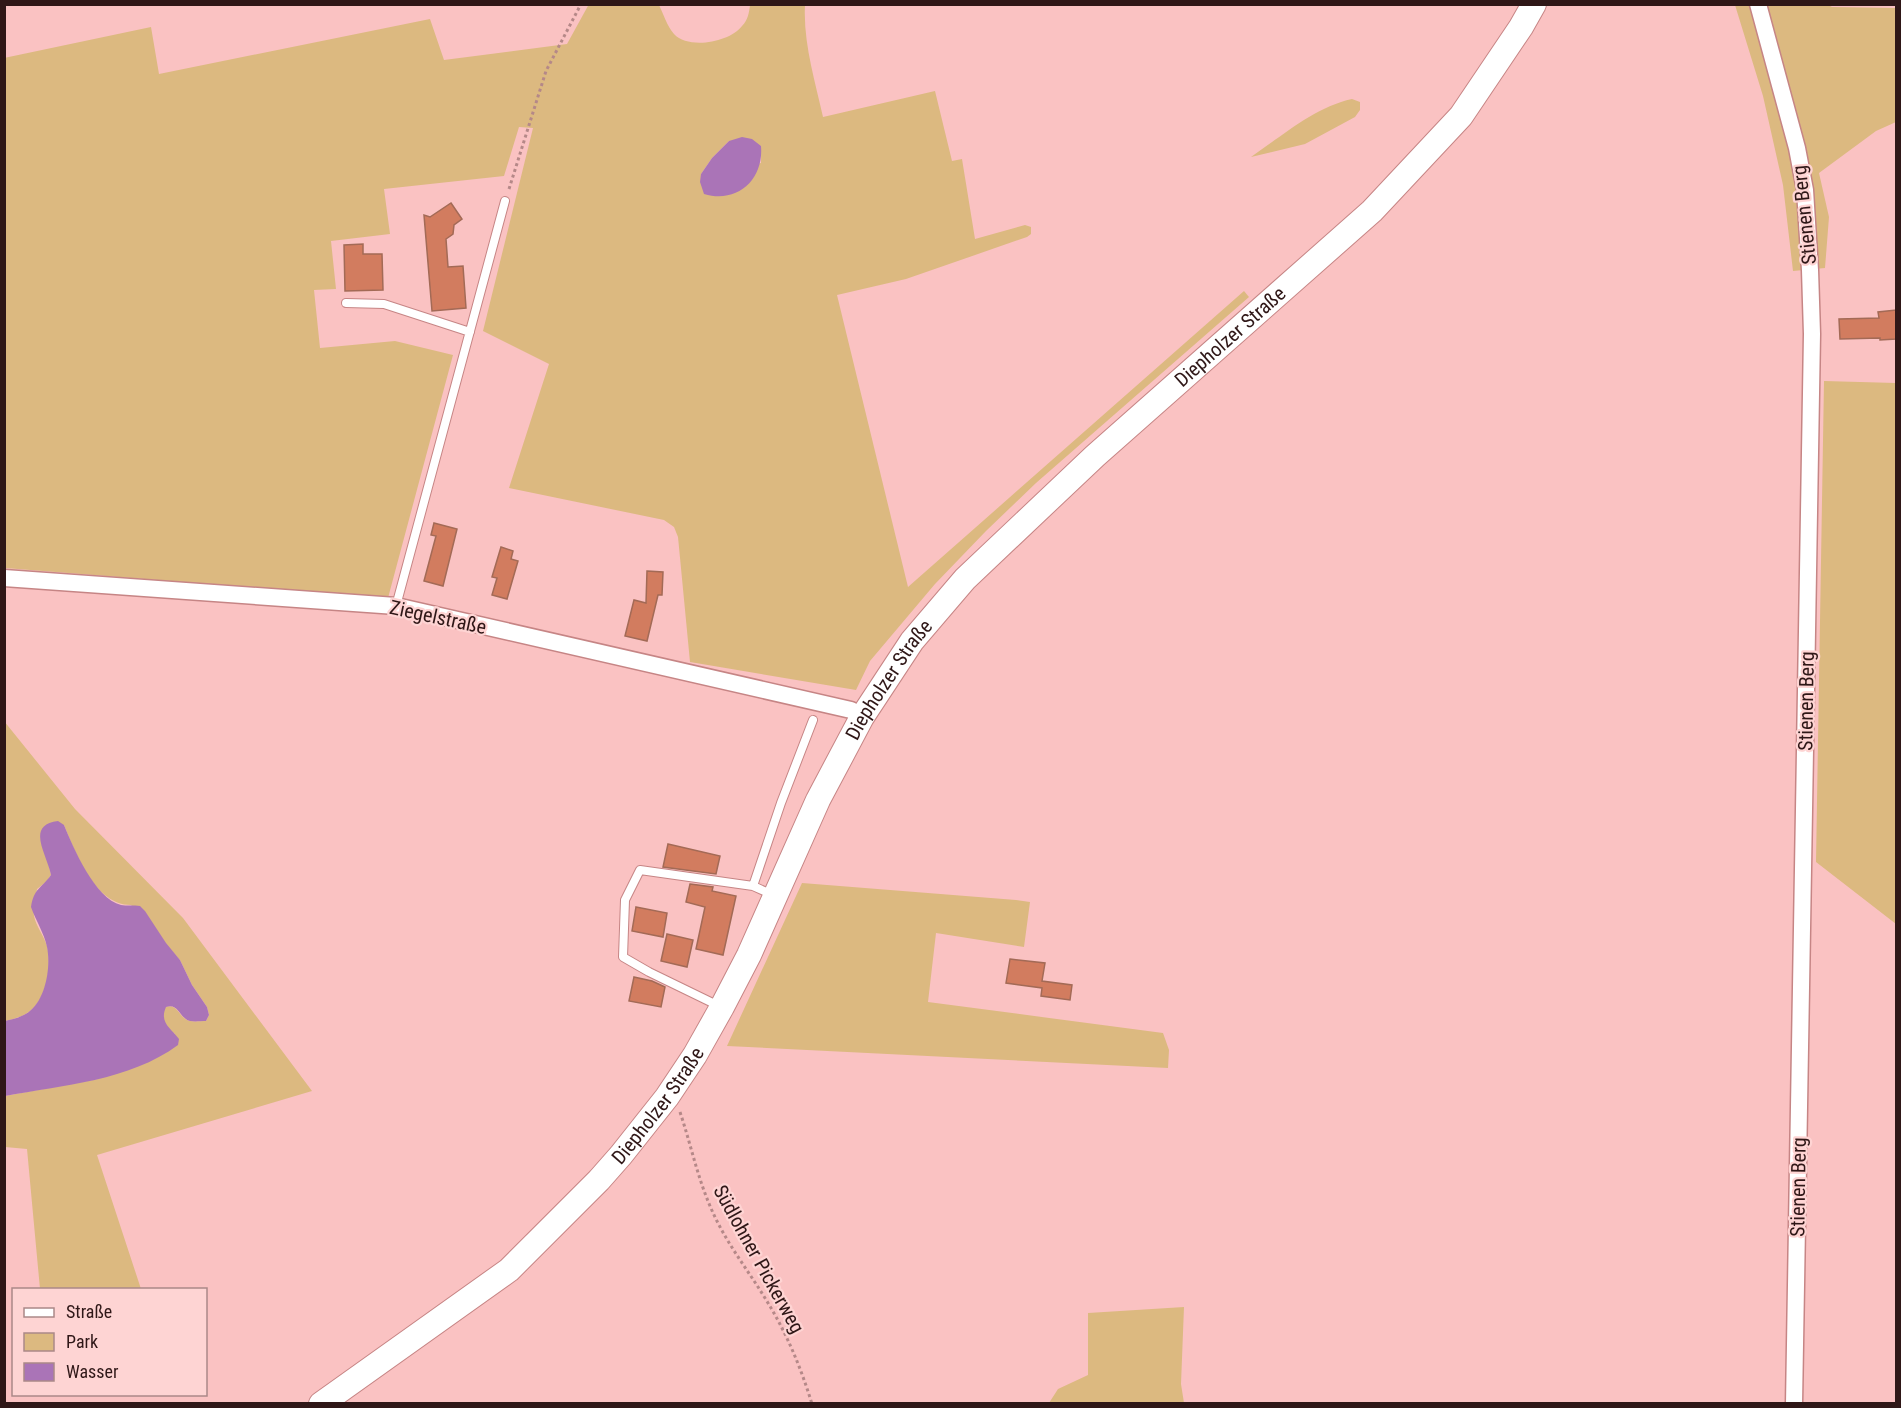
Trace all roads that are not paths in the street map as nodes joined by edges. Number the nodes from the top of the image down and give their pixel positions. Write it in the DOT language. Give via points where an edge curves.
graph roads {
  1 [pos="1533,4"];
  2 [pos="1758,4"];
  3 [pos="505,201"];
  4 [pos="346,303"];
  5 [pos="470,332"];
  6 [pos="4,578"];
  7 [pos="396,606"];
  8 [pos="862,717"];
  9 [pos="813,720"];
  10 [pos="753,886"];
  11 [pos="775,895"];
  12 [pos="722,1007"];
  13 [pos="321,1404"];
  14 [pos="1794,1404"];
  1 -- 8 [label="main road, Diepholzer Straße" via="1461,116 1380,202 1095,456 965,579 912,641"];
  2 -- 14 [label="street, Stienen Berg" via="1797,148 1810,270"];
  3 -- 5 [label="lane"];
  4 -- 5 [label="lane" via="384,304"];
  5 -- 7 [label="lane"];
  6 -- 7 [label="street, Ziegelstraße"];
  7 -- 8 [label="street, Ziegelstraße" via="851,710"];
  8 -- 11 [label="main road, Diepholzer Straße" via="818,800"];
  9 -- 10 [label="lane"];
  10 -- 11 [label="lane"];
  10 -- 12 [label="lane" via="640,870 625,900 622,957"];
  11 -- 12 [label="main road, Diepholzer Straße"];
  12 -- 13 [label="main road, Diepholzer Straße" via="667,1097 621,1155 509,1270"];
}
